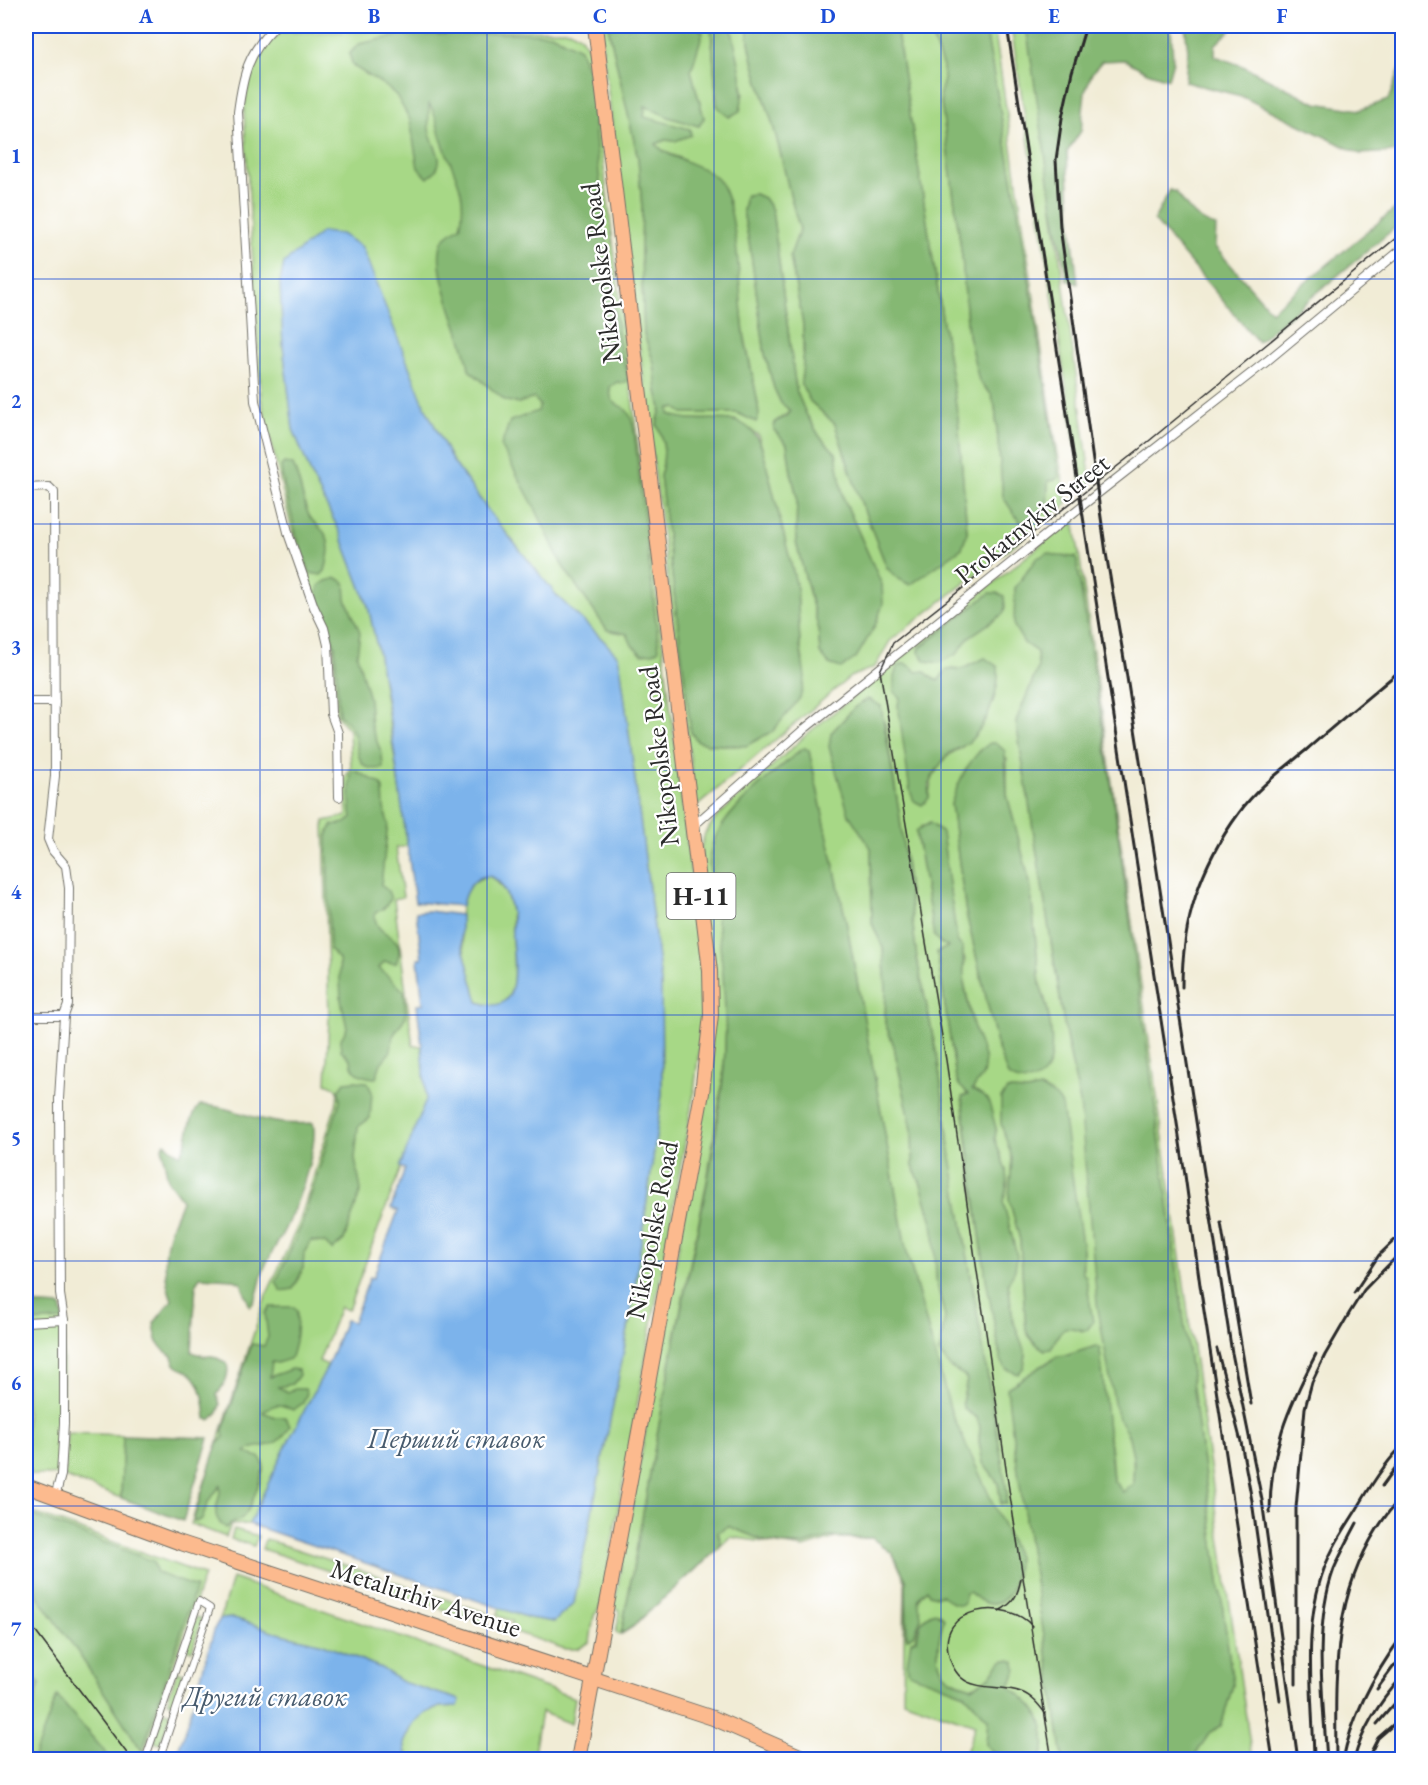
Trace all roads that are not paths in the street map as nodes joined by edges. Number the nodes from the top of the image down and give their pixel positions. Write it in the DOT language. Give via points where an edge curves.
graph roads {
  1 [pos="276,26"];
  2 [pos="595,26"];
  3 [pos="1402,249"];
  4 [pos="26,488"];
  5 [pos="26,702"];
  6 [pos="55,702"];
  7 [pos="339,797"];
  8 [pos="692,827"];
  9 [pos="26,1016"];
  10 [pos="64,1016"];
  11 [pos="64,1320"];
  12 [pos="26,1323"];
  13 [pos="26,1486"];
  14 [pos="55,1497"];
  15 [pos="180,1658"];
  16 [pos="192,1663"];
  17 [pos="592,1678"];
  18 [pos="145,1760"];
  19 [pos="159,1760"];
  20 [pos="578,1760"];
  21 [pos="809,1760"];
  1 -- 7 [label="street" via="262,40 246,68 238,112 255,401 289,537 328,645 331,714 338,733"];
  2 -- 8 [label="main road, Nikopolske Road / Н-11"];
  3 -- 8 [label="street, Prokatnykiv Street" via="803,730"];
  4 -- 6 [label="street" via="49,488 54,492"];
  5 -- 6 [label="street"];
  6 -- 10 [label="street" via="55,776 48,839 66,866 69,888 68,1005"];
  8 -- 17 [label="main road, Nikopolske Road / Н-11" via="710,971 711,1015 702,1093"];
  9 -- 10 [label="street"];
  10 -- 11 [label="street" via="59,1099 60,1294"];
  11 -- 12 [label="street"];
  11 -- 14 [label="street" via="61,1475"];
  13 -- 14 [label="main road, Metalurhiv Avenue"];
  14 -- 17 [label="main road, Metalurhiv Avenue" via="178,1542"];
  15 -- 16 [label="street"];
  15 -- 16 [label="street" via="199,1601 210,1608"];
  15 -- 18 [label="street"];
  16 -- 19 [label="street"];
  17 -- 20 [label="main road, Nikopolske Road / Н-11"];
  17 -- 21 [label="main road, Metalurhiv Avenue" via="713,1718"];
}
